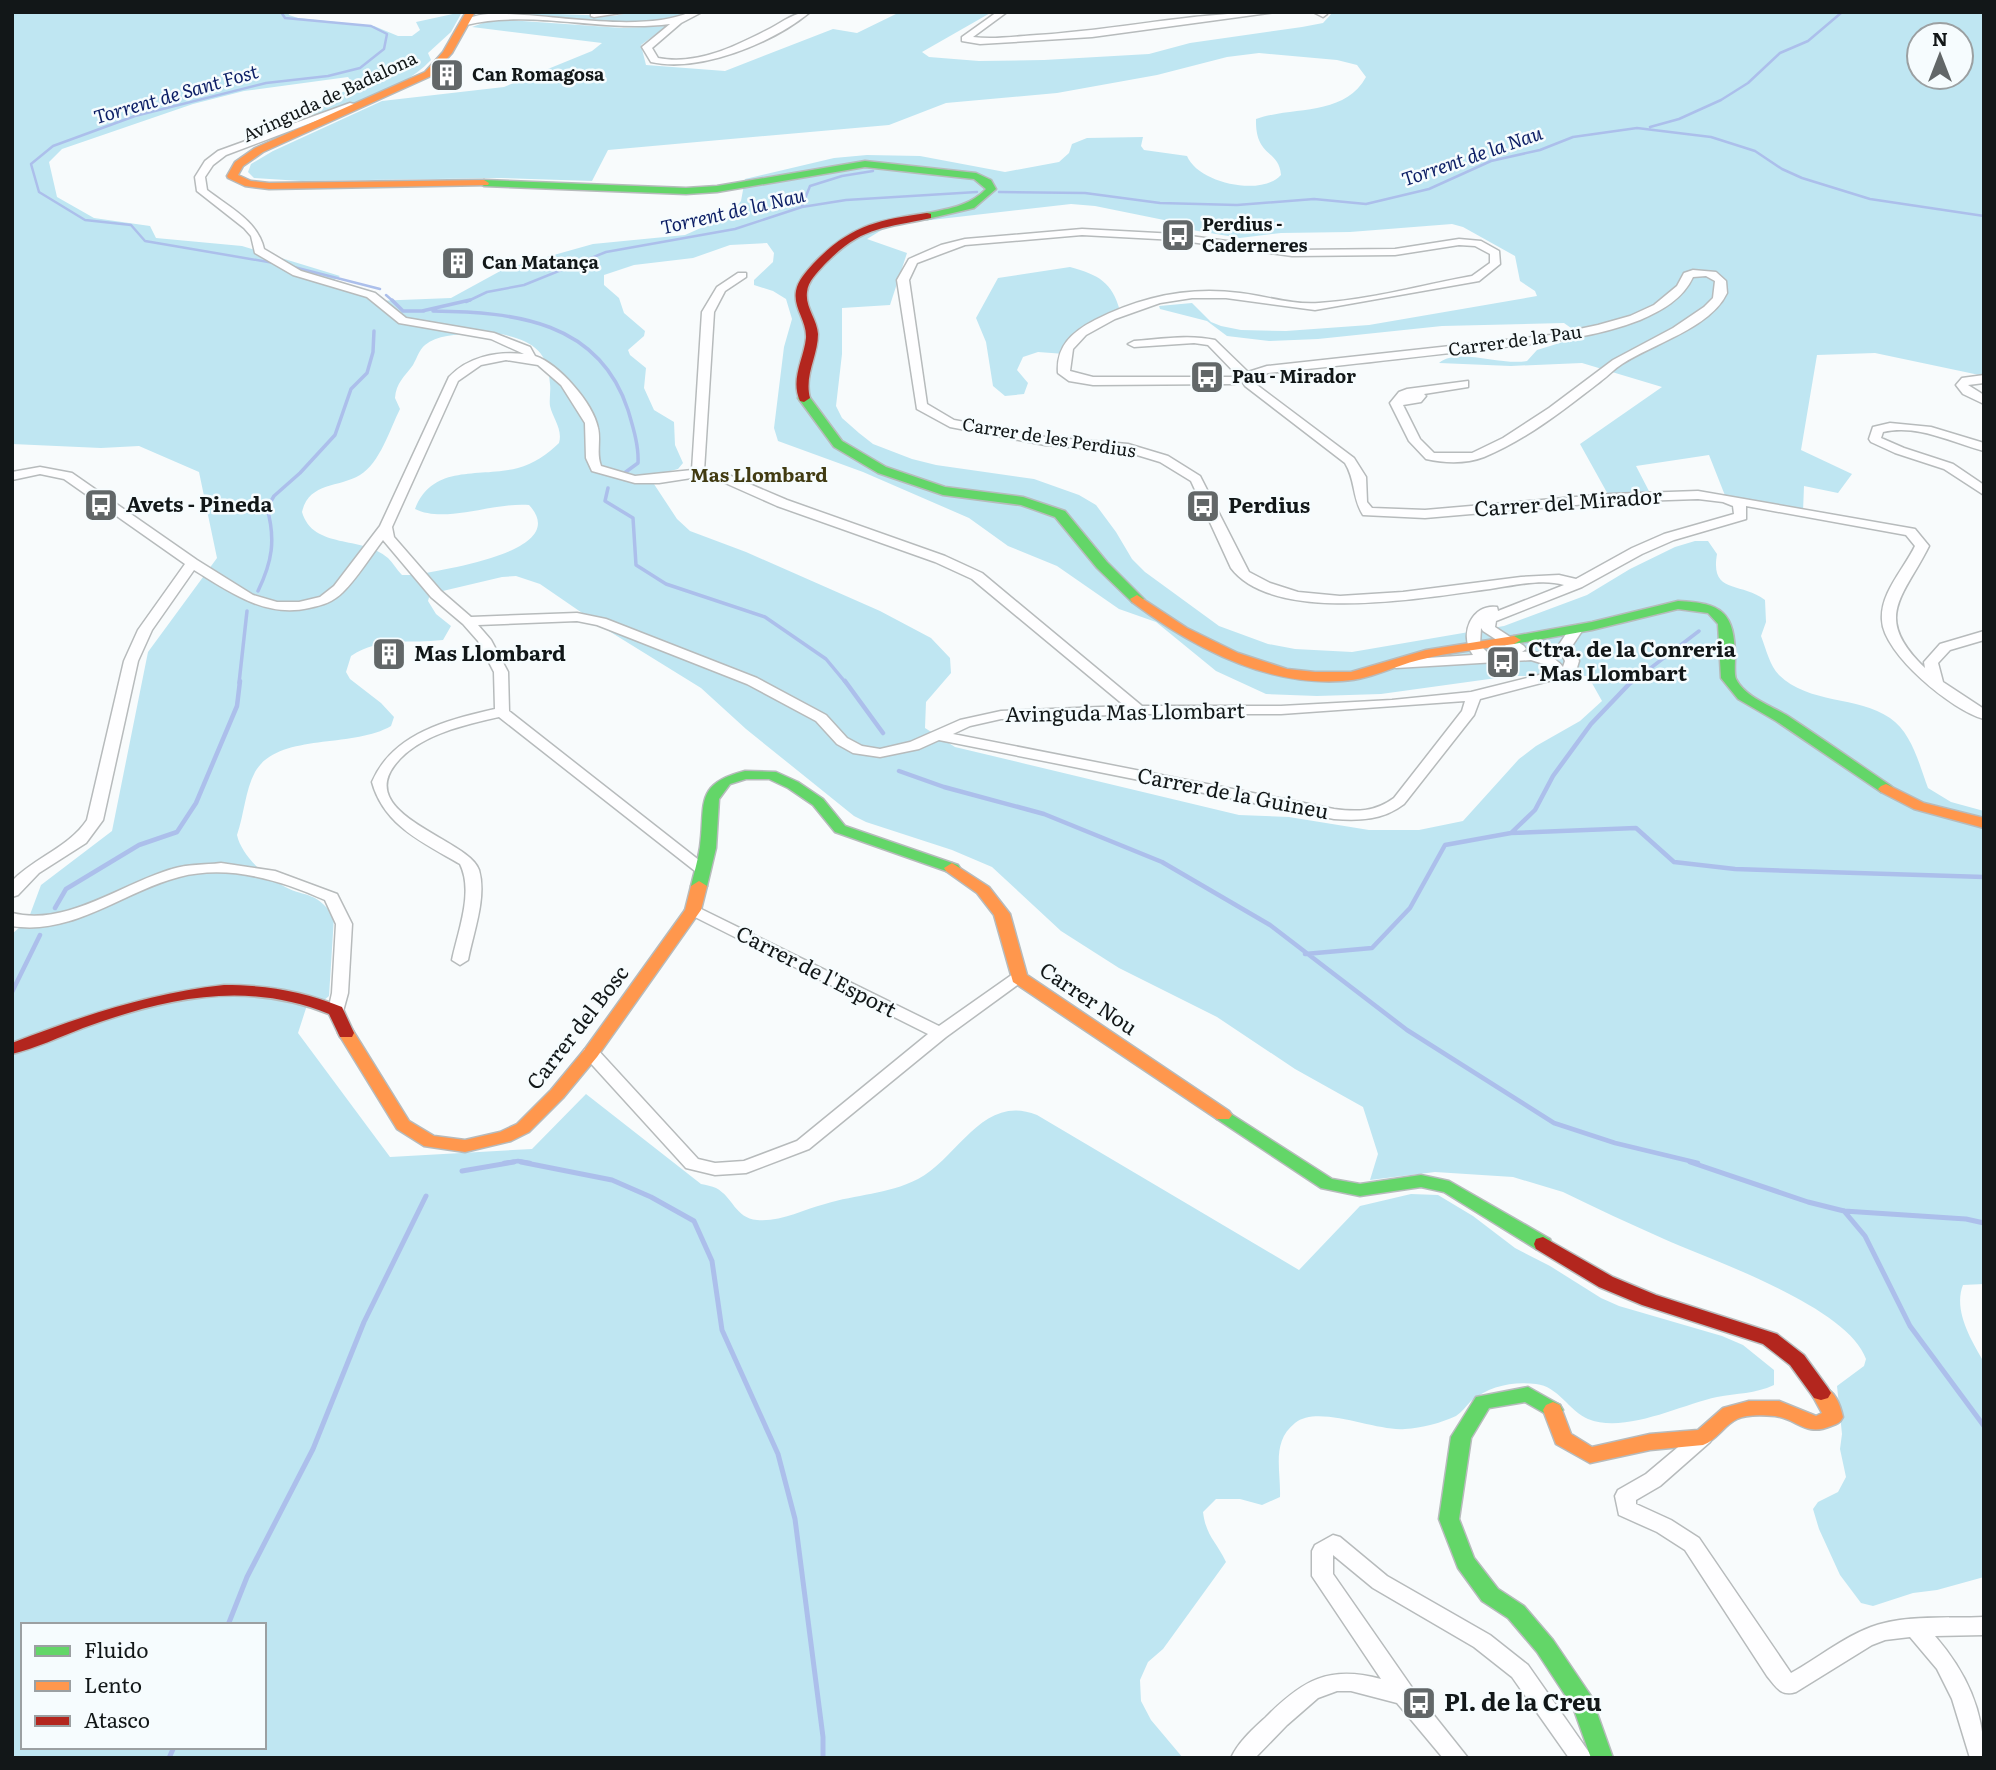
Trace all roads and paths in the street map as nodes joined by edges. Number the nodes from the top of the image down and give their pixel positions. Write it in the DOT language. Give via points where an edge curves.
graph roads {
  1 [pos="561,12"];
  2 [pos="623,12"];
  3 [pos="698,12"];
  4 [pos="806,12"];
  5 [pos="1003,12"];
  6 [pos="1272,12"];
  7 [pos="494,14"];
  8 [pos="468,17"];
  9 [pos="681,20"];
  10 [pos="376,99"];
  11 [pos="742,275"];
  12 [pos="1134,344"];
  13 [pos="528,358"];
  14 [pos="1244,378"];
  15 [pos="1984,379"];
  16 [pos="1464,384"];
  17 [pos="1984,400"];
  18 [pos="1984,447"];
  19 [pos="698,473"];
  20 [pos="12,476"];
  21 [pos="1984,491"];
  22 [pos="1726,498"];
  23 [pos="386,527"];
  24 [pos="192,563"];
  25 [pos="1577,584"];
  26 [pos="1558,592"];
  27 [pos="468,621"];
  28 [pos="1496,632"];
  29 [pos="1570,632"];
  30 [pos="1984,635"];
  31 [pos="1473,642"];
  32 [pos="1514,645"];
  33 [pos="1498,658"];
  34 [pos="1389,664"];
  35 [pos="1569,671"];
  36 [pos="1937,685"];
  37 [pos="1473,696"];
  38 [pos="1138,710"];
  39 [pos="502,712"];
  40 [pos="1984,715"];
  41 [pos="936,735"];
  42 [pos="1984,824"];
  43 [pos="701,868"];
  44 [pos="12,892"];
  45 [pos="693,910"];
  46 [pos="12,918"];
  47 [pos="460,960"];
  48 [pos="1019,978"];
  49 [pos="336,1011"];
  50 [pos="940,1033"];
  51 [pos="12,1049"];
  52 [pos="591,1053"];
  53 [pos="1703,1437"];
  54 [pos="1984,1626"];
  55 [pos="1917,1630"];
  56 [pos="1405,1696"];
  57 [pos="1242,1758"];
  58 [pos="1457,1758"];
  59 [pos="1582,1758"];
  60 [pos="1602,1758"];
  61 [pos="1981,1758"];
  1 -- 2 [label="street"];
  3 -- 9 [label="street"];
  4 -- 9 [label="street" via="757,41 683,63 654,60 647,47"];
  5 -- 6 [label="street" via="965,39 1092,34"];
  7 -- 8 [label="street"];
  7 -- 9 [label="street" via="632,25"];
  8 -- 10 [label="street, Avinguda de Badalona" via="430,73"];
  10 -- 13 [label="street" via="302,121 222,153 200,177 202,191 248,226 259,251 291,271 371,295 403,321 494,336 526,349"];
  10 -- 34 [label="street, Avinguda de Badalona" via="248,156 233,168 232,176 281,186 477,183 686,191 864,164 983,178 990,188 979,204 868,226 842,242 805,280 801,302 813,333 802,390 826,431 845,450 940,491 1052,509 1132,594 1231,654 1315,676 1354,676"];
  11 -- 19 [label="street" via="721,289 708,312"];
  12 -- 14 [label="street" via="1211,342"];
  13 -- 19 [label="street" via="556,370 592,423 591,457 596,468 634,481"];
  13 -- 23 [label="street" via="492,359 459,372"];
  14 -- 16 [label="street, Carrer de la Pau" via="1267,370 1551,338 1634,318 1658,307 1682,288 1688,275 1698,271 1710,273 1721,284 1714,304 1657,344 1618,361 1492,449 1474,457 1430,456 1415,441 1397,403 1411,392"];
  14 -- 22 [label="street, Carrer del Mirador" via="1350,461 1360,477 1361,502 1368,512 1425,514 1609,498"];
  14 -- 25 [label="street, Carrer de les Perdius" via="1093,381 1064,373 1062,360 1074,336 1154,299 1226,295 1309,309 1475,279 1495,264 1495,253 1477,243 1460,242 1395,252 1292,253 1176,237 1082,232 944,247 913,261 903,280 921,406 950,423 1067,444 1128,449 1164,459 1196,478 1238,568 1265,586 1296,596 1340,600 1521,581 1559,579"];
  15 -- 17 [label="street" via="1962,385"];
  18 -- 21 [label="street" via="1909,425 1877,430 1875,439 1889,449 1962,473"];
  19 -- 38 [label="street" via="727,479 978,576"];
  20 -- 24 [label="street" via="54,470 68,476"];
  22 -- 25 [label="street, Carrer del Mirador" via="1739,504 1741,516 1647,546"];
  22 -- 36 [label="street" via="1882,525 1918,538 1922,546 1891,603 1888,619 1898,645"];
  23 -- 24 [label="street" via="339,589 325,600 299,606 248,598"];
  23 -- 27 [label="street" via="388,538 436,594"];
  24 -- 44 [label="street" via="145,630 131,661 95,820 81,840 39,864"];
  25 -- 26 [label="street, Carrer del Mirador"];
  26 -- 28 [label="street" via="1489,619 1486,624"];
  26 -- 31 [label="street" via="1490,611 1476,622"];
  27 -- 39 [label="street" via="502,672"];
  27 -- 41 [label="street, Avinguda Mas Llombart" via="577,617 601,622 751,681 821,718 842,741 858,750 897,751"];
  28 -- 29 [label="street"];
  28 -- 31 [label="street"];
  28 -- 32 [label="street"];
  29 -- 32 [label="street"];
  29 -- 35 [label="street" via="1566,646 1572,660"];
  29 -- 42 [label="street" via="1680,605 1709,608 1728,626 1728,678 1743,696 1892,793 1919,806"];
  30 -- 36 [label="street" via="1945,646 1931,662"];
  31 -- 32 [label="street"];
  31 -- 33 [label="street" via="1481,655"];
  31 -- 34 [label="street"];
  32 -- 33 [label="street" via="1515,651"];
  32 -- 35 [label="street" via="1554,656"];
  33 -- 34 [label="street, Avinguda Mas Llombart"];
  33 -- 37 [label="street, Avinguda Mas Llombart" via="1544,658 1558,670 1548,677"];
  35 -- 37 [label="street" via="1563,679 1544,685"];
  36 -- 40 [label="street"];
  37 -- 38 [label="street, Avinguda Mas Llombart" via="1281,710"];
  37 -- 41 [label="street, Carrer de la Guineu" via="1469,712 1399,801 1385,812 1365,817"];
  38 -- 41 [label="street, Avinguda Mas Llombart" via="1001,715"];
  39 -- 43 [label="street"];
  39 -- 47 [label="street" via="463,721 412,743 388,762 379,782 385,801 397,815 472,868 474,886"];
  43 -- 45 [label="street, Carrer del Bosc"];
  43 -- 48 [label="street, Carrer Nou" via="708,848 711,798 725,781 771,775 818,802 840,829 957,869 983,890 1002,914"];
  45 -- 50 [label="street, Carrer de l'Esport"];
  45 -- 52 [label="street, Carrer del Bosc"];
  46 -- 49 [label="street" via="16,922 60,919 177,872 221,868 269,874 331,897 344,924"];
  48 -- 50 [label="street"];
  48 -- 53 [label="street, Carrer Nou" via="1327,1184 1360,1190 1421,1181 1449,1187 1606,1282 1770,1339 1797,1360 1831,1406 1833,1417 1816,1424 1779,1409 1749,1408 1730,1413"];
  49 -- 51 [label="street" via="275,990 212,991 118,1011"];
  49 -- 52 [label="street, Carrer del Bosc" via="403,1125 430,1142 445,1145 485,1142 523,1128"];
  50 -- 52 [label="street" via="803,1145 746,1167 715,1169 692,1164"];
  53 -- 55 [label="street" via="1653,1480 1625,1496 1626,1509 1692,1544 1788,1685 1878,1633"];
  53 -- 60 [label="street" via="1590,1455 1563,1439 1554,1410 1528,1394 1483,1402 1461,1437 1449,1519 1465,1562 1490,1595 1516,1612 1545,1646 1583,1703"];
  54 -- 55 [label="street"];
  55 -- 61 [label="street" via="1945,1663 1963,1699"];
  56 -- 57 [label="street" via="1363,1682 1320,1685 1297,1700"];
  56 -- 58 [label="street"];
  56 -- 59 [label="street" via="1323,1576 1322,1551 1334,1543 1380,1582 1482,1641 1520,1671"];
}
